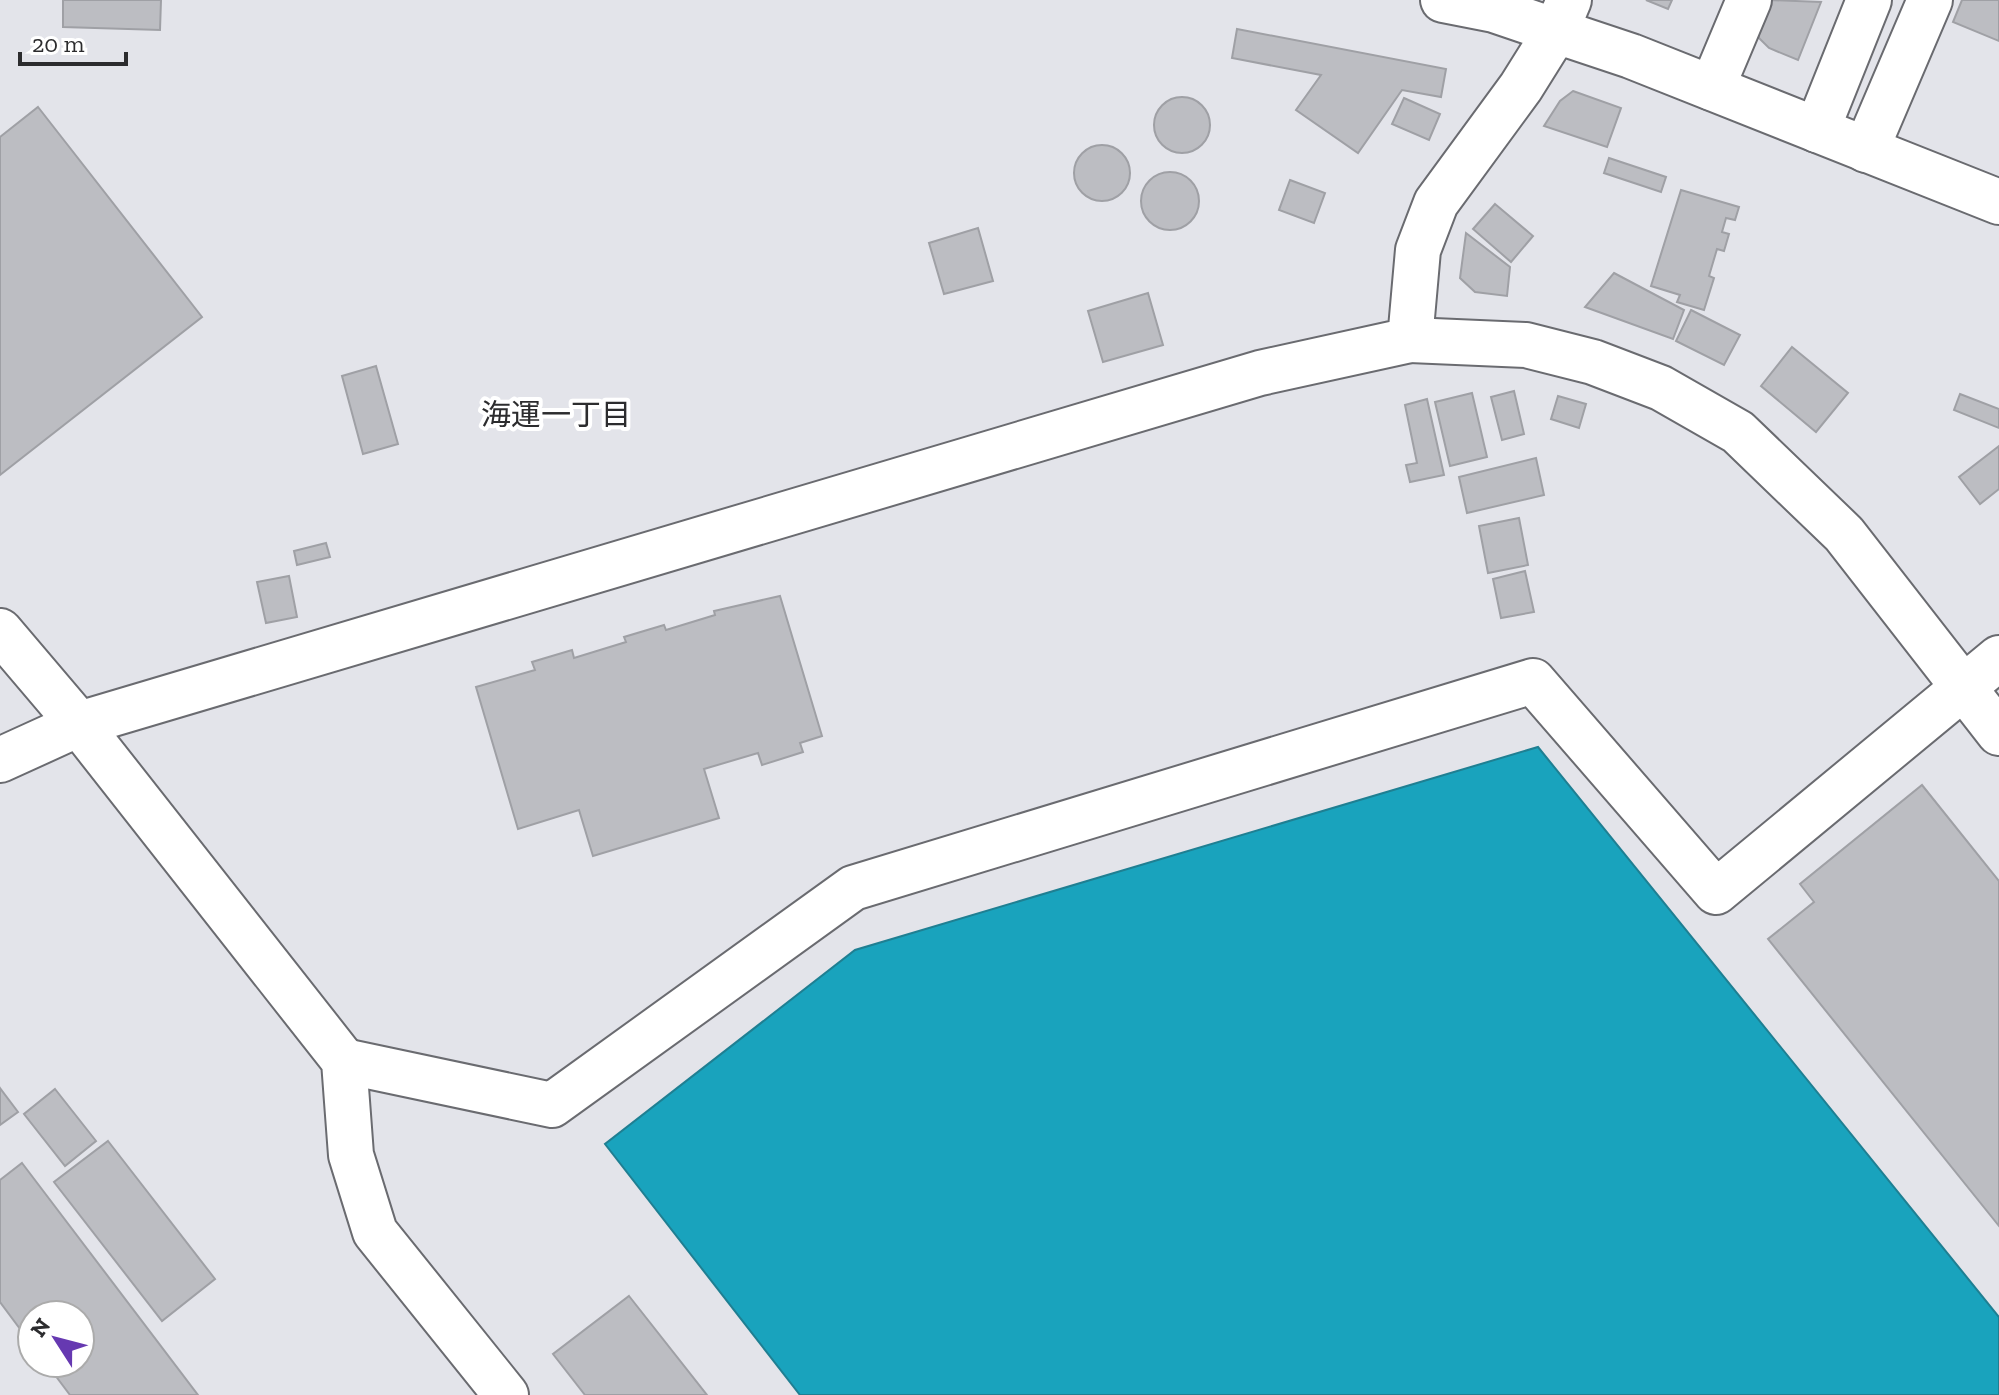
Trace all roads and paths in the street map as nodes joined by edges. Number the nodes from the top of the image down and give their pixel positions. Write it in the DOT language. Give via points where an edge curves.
graph roads {
  1 [pos="1443,0"];
  2 [pos="1749,0"];
  3 [pos="1869,0"];
  4 [pos="1930,0"];
  5 [pos="1562,16"];
  6 [pos="1712,88"];
  7 [pos="1817,130"];
  8 [pos="1866,150"];
  9 [pos="1999,202"];
  10 [pos="1410,340"];
  11 [pos="0,631"];
  12 [pos="1999,658"];
  13 [pos="1964,691"];
  14 [pos="79,724"];
  15 [pos="1999,733"];
  16 [pos="0,760"];
  17 [pos="344,1061"];
  18 [pos="506,1395"];
  1 -- 5 [label="street"];
  2 -- 6 [label="street"];
  3 -- 7 [label="street"];
  4 -- 8 [label="street"];
  5 -- 6 [label="street"];
  5 -- 10 [label="street" via="1521,87 1436,203 1418,250"];
  6 -- 7 [label="street"];
  7 -- 8 [label="street"];
  8 -- 9 [label="street"];
  10 -- 13 [label="street" via="1526,345 1593,362 1661,388 1738,432 1844,534"];
  10 -- 14 [label="street" via="1260,373"];
  11 -- 14 [label="street"];
  12 -- 13 [label="street"];
  13 -- 15 [label="street"];
  13 -- 17 [label="street" via="1716,892 1533,681 853,888 552,1105"];
  14 -- 16 [label="street"];
  14 -- 17 [label="street"];
  17 -- 18 [label="street" via="351,1155 375,1232"];
}
